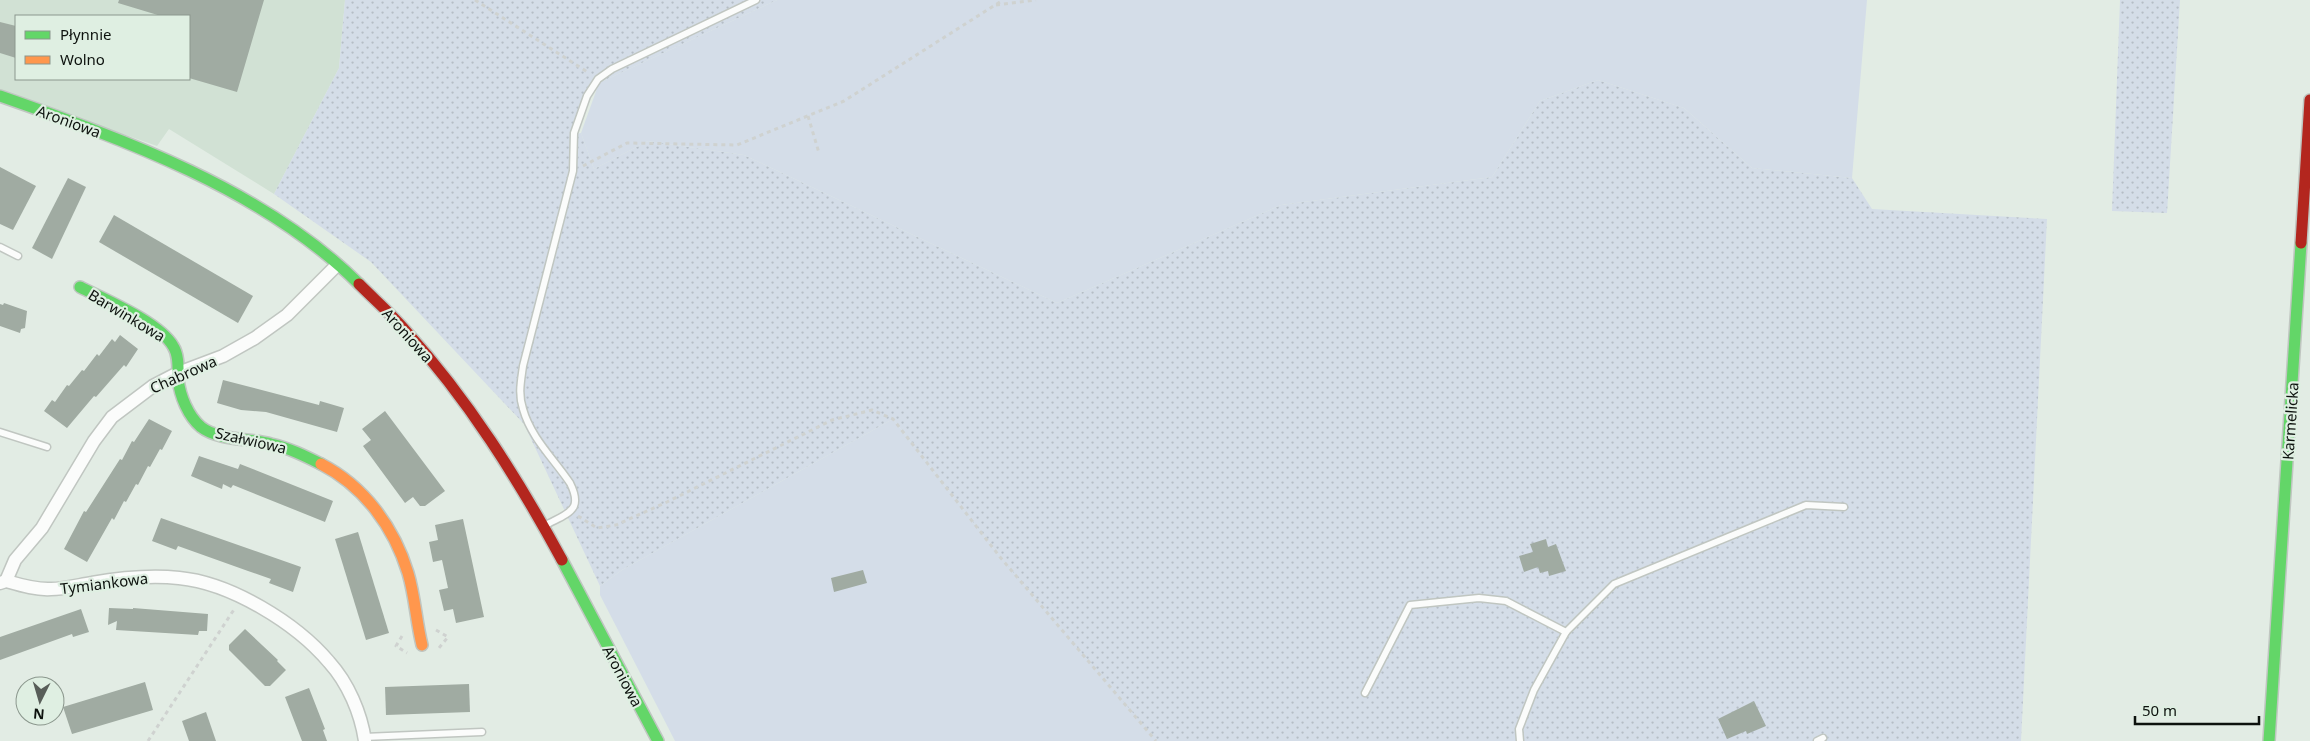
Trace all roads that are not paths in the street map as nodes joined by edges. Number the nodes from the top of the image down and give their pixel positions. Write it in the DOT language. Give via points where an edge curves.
graph roads {
  1 [pos="756,0"];
  2 [pos="0,96"];
  3 [pos="2310,100"];
  4 [pos="0,247"];
  5 [pos="18,256"];
  6 [pos="337,264"];
  7 [pos="80,287"];
  8 [pos="178,373"];
  9 [pos="0,432"];
  10 [pos="47,447"];
  11 [pos="1844,507"];
  12 [pos="543,527"];
  13 [pos="3,582"];
  14 [pos="1566,632"];
  15 [pos="422,645"];
  16 [pos="1366,693"];
  17 [pos="482,732"];
  18 [pos="365,739"];
  19 [pos="658,741"];
  20 [pos="1520,741"];
  21 [pos="2269,741"];
  1 -- 12 [label="lane" via="630,60 598,79 587,96 574,133 574,171 523,366 520,389 523,410 530,424 548,456 571,484 575,496 575,504 570,511"];
  2 -- 6 [label="street, Aroniowa" via="126,142 218,186 293,230"];
  3 -- 21 [label="street, Karmelicka"];
  4 -- 5 [label="lane"];
  6 -- 8 [label="street, Chabrowa" via="287,315 255,338 223,356"];
  6 -- 12 [label="street, Aroniowa" via="393,317 457,392 496,447"];
  7 -- 8 [label="street, Barwinkowa" via="166,337 178,358"];
  8 -- 13 [label="street, Chabrowa" via="138,395 112,417 42,528 14,560"];
  8 -- 15 [label="street, Szałwiowa" via="179,387 195,420 204,428 266,441 295,451 326,465 362,492 385,523 400,551"];
  9 -- 10 [label="lane"];
  11 -- 14 [label="lane" via="1806,505 1614,584"];
  12 -- 19 [label="street, Aroniowa"];
  13 -- 18 [label="street, Tymiankowa" via="50,589 117,579 180,578 242,597 289,626 330,662 350,692"];
  14 -- 16 [label="lane" via="1506,601 1479,598 1410,605"];
  14 -- 20 [label="lane" via="1534,690 1518,729"];
  17 -- 18 [label="lane"];
}
